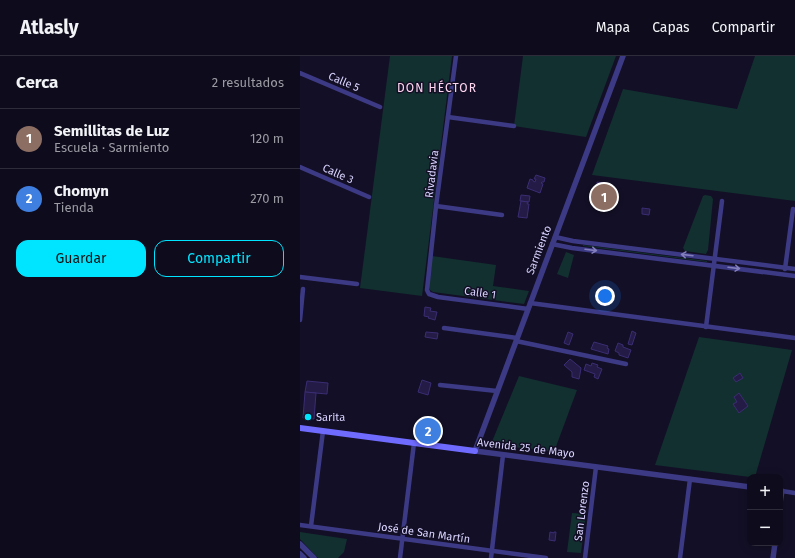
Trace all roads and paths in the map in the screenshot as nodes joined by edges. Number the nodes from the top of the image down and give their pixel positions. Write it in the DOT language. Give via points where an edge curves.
graph roads {
  1 [pos="456,56"];
  2 [pos="623,56"];
  3 [pos="300,73"];
  4 [pos="380,107"];
  5 [pos="448,116"];
  6 [pos="514,126"];
  7 [pos="300,166"];
  8 [pos="368,197"];
  9 [pos="722,201"];
  10 [pos="436,206"];
  11 [pos="793,209"];
  12 [pos="502,215"];
  13 [pos="555,237"];
  14 [pos="552,244"];
  15 [pos="715,259"];
  16 [pos="714,266"];
  17 [pos="785,268"];
  18 [pos="795,269"];
  19 [pos="784,274"];
  20 [pos="795,276"];
  21 [pos="300,277"];
  22 [pos="357,284"];
  23 [pos="303,289"];
  24 [pos="429,294"];
  25 [pos="530,303"];
  26 [pos="528,309"];
  27 [pos="300,320"];
  28 [pos="706,327"];
  29 [pos="444,328"];
  30 [pos="795,338"];
  31 [pos="516,340"];
  32 [pos="626,364"];
  33 [pos="440,385"];
  34 [pos="497,391"];
  35 [pos="300,428"];
  36 [pos="323,431"];
  37 [pos="414,443"];
  38 [pos="475,451"];
  39 [pos="503,455"];
  40 [pos="596,467"];
  41 [pos="690,479"];
  42 [pos="747,487"];
  43 [pos="783,491"];
  44 [pos="795,493"];
  45 [pos="300,525"];
  46 [pos="310,526"];
  47 [pos="402,539"];
  48 [pos="300,544"];
  49 [pos="775,546"];
  50 [pos="492,551"];
  51 [pos="300,554"];
  52 [pos="304,558"];
  53 [pos="314,558"];
  54 [pos="400,558"];
  55 [pos="491,558"];
  56 [pos="538,558"];
  57 [pos="546,558"];
  58 [pos="585,558"];
  59 [pos="680,558"];
  60 [pos="773,558"];
  1 -- 5 [label="street, Rivadavia"];
  2 -- 13 [label="street, Sarmiento"];
  3 -- 4 [label="street, Calle 5"];
  5 -- 6 [label="street"];
  5 -- 10 [label="street, Rivadavia"];
  7 -- 8 [label="street, Calle 3"];
  9 -- 15 [label="street"];
  10 -- 12 [label="street"];
  10 -- 24 [label="street, Rivadavia" via="427,286"];
  11 -- 17 [label="street"];
  13 -- 14 [label="street, Sarmiento"];
  15 -- 13 [label="street, one-way"];
  14 -- 16 [label="street, one-way"];
  14 -- 25 [label="street, Sarmiento"];
  15 -- 16 [label="street"];
  15 -- 17 [label="street"];
  16 -- 19 [label="street, one-way"];
  16 -- 28 [label="street"];
  17 -- 18 [label="street"];
  17 -- 19 [label="street"];
  19 -- 20 [label="street"];
  21 -- 22 [label="street"];
  23 -- 27 [label="street"];
  24 -- 26 [label="street, Calle 1"];
  25 -- 26 [label="street, Sarmiento"];
  25 -- 28 [label="street"];
  26 -- 31 [label="street, Sarmiento"];
  28 -- 30 [label="street"];
  29 -- 31 [label="street"];
  31 -- 32 [label="street"];
  31 -- 34 [label="street, Sarmiento"];
  33 -- 34 [label="street"];
  34 -- 38 [label="street, Sarmiento"];
  35 -- 36 [label="main road, Avenida 25 de Mayo"];
  36 -- 37 [label="main road, Avenida 25 de Mayo"];
  36 -- 46 [label="street"];
  37 -- 38 [label="main road, Avenida 25 de Mayo"];
  37 -- 47 [label="street"];
  38 -- 39 [label="street, Avenida 25 de Mayo"];
  39 -- 40 [label="street, Avenida 25 de Mayo"];
  39 -- 50 [label="street"];
  40 -- 41 [label="street, Avenida 25 de Mayo"];
  40 -- 58 [label="street, San Lorenzo"];
  41 -- 42 [label="street, Avenida 25 de Mayo"];
  41 -- 59 [label="street"];
  43 -- 44 [label="street"];
  45 -- 46 [label="street, José de San Martín"];
  46 -- 47 [label="street, José de San Martín"];
  47 -- 50 [label="street, José de San Martín"];
  47 -- 54 [label="street"];
  48 -- 53 [label="street"];
  49 -- 60 [label="street"];
  50 -- 55 [label="street"];
  50 -- 56 [label="street, José de San Martín"];
  51 -- 52 [label="street"];
  56 -- 57 [label="street, José de San Martín"];
}
